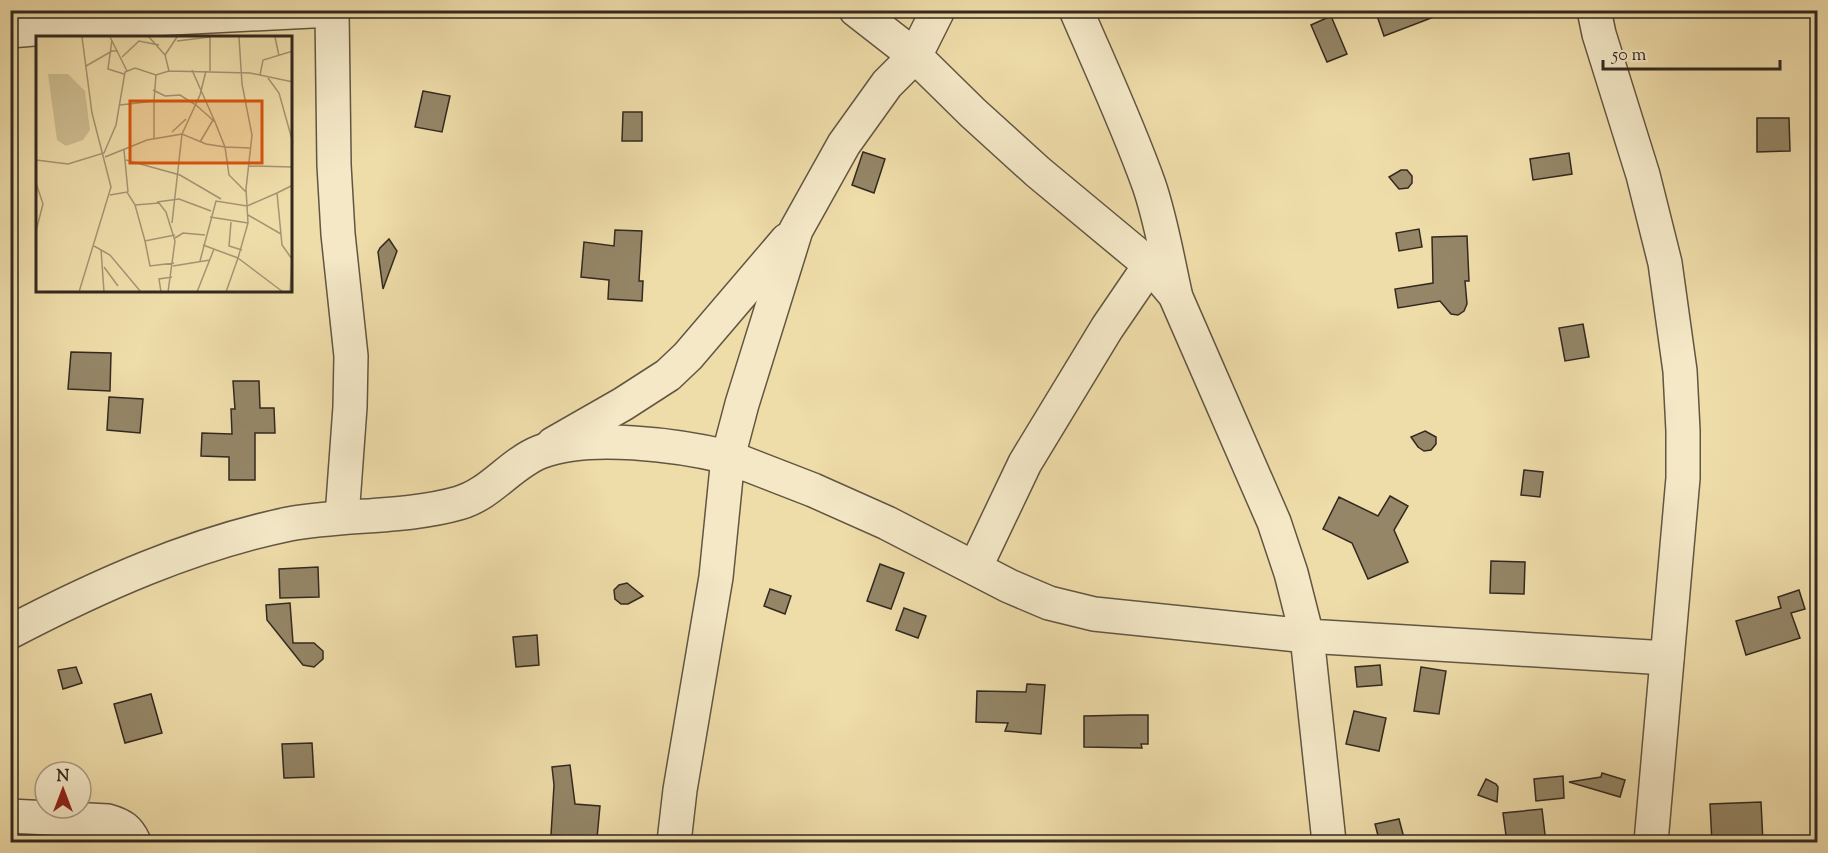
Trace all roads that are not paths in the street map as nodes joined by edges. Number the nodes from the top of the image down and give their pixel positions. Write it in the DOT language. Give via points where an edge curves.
graph roads {
  1 [pos="856,10"];
  2 [pos="938,10"];
  3 [pos="1076,10"];
  4 [pos="1594,10"];
  5 [pos="332,11"];
  6 [pos="10,31"];
  7 [pos="915,56"];
  8 [pos="796,230"];
  9 [pos="1150,265"];
  10 [pos="1175,295"];
  11 [pos="539,453"];
  12 [pos="728,457"];
  13 [pos="342,517"];
  14 [pos="975,568"];
  15 [pos="10,632"];
  16 [pos="1307,636"];
  17 [pos="1667,658"];
  18 [pos="10,816"];
  19 [pos="134,843"];
  20 [pos="674,843"];
  21 [pos="1329,843"];
  22 [pos="1650,843"];
  1 -- 7 [label="street"];
  2 -- 7 [label="street"];
  3 -- 10 [label="street" via="1149,186"];
  4 -- 17 [label="street" via="1665,263 1680,371 1683,478"];
  5 -- 6 [label="street" via="152,19"];
  5 -- 13 [label="street" via="334,177 351,356"];
  7 -- 8 [label="street" via="869,107"];
  7 -- 9 [label="street" via="1038,172"];
  8 -- 11 [label="street" via="668,375"];
  8 -- 12 [label="street"];
  9 -- 10 [label="street"];
  9 -- 14 [label="street" via="1024,463"];
  10 -- 16 [label="street" via="1274,522"];
  11 -- 12 [label="street" via="602,443 686,447"];
  11 -- 13 [label="street" via="480,494 461,502"];
  12 -- 14 [label="street" via="887,523"];
  12 -- 20 [label="street" via="716,577"];
  13 -- 15 [label="street" via="259,531 200,549 63,605"];
  14 -- 16 [label="street" via="1039,599 1072,610"];
  16 -- 17 [label="street"];
  16 -- 21 [label="street"];
  17 -- 22 [label="street"];
  18 -- 19 [label="street" via="108,821 129,830"];
}
